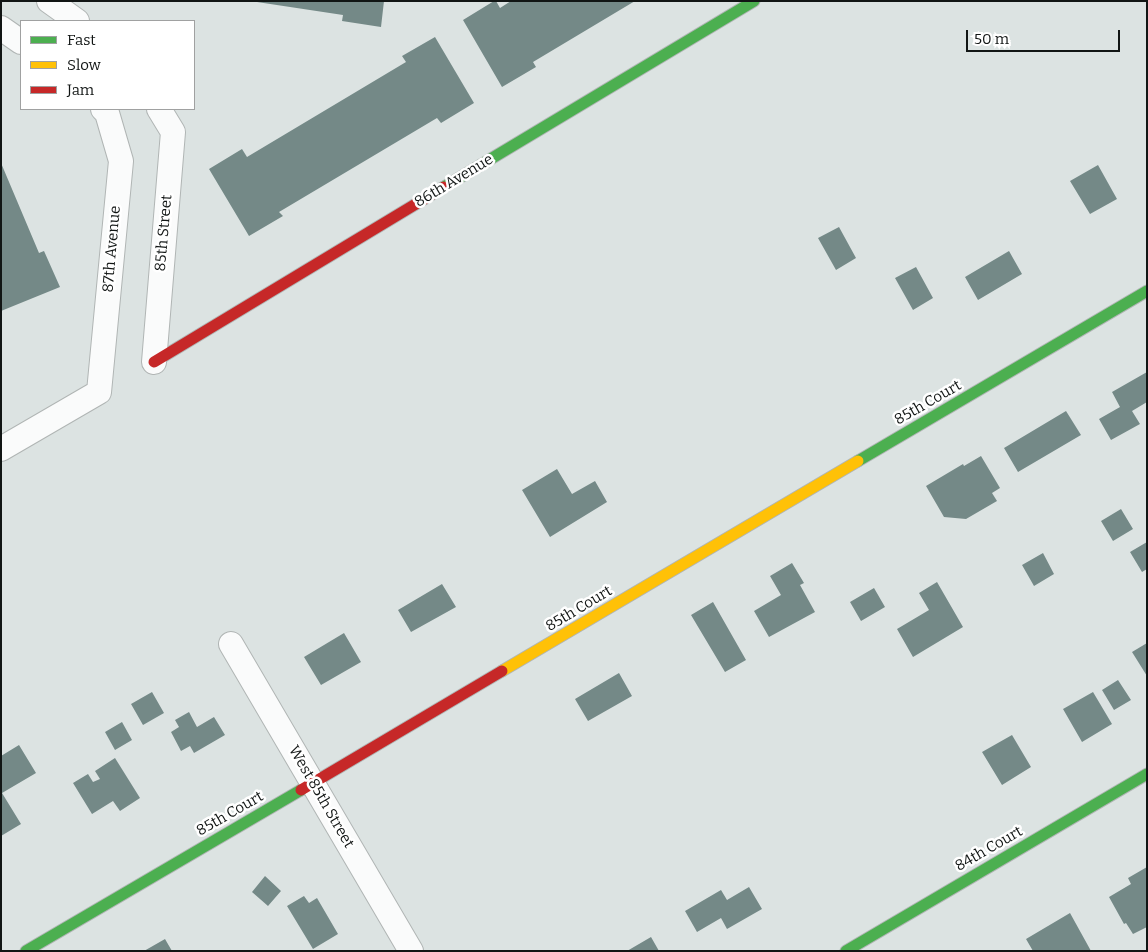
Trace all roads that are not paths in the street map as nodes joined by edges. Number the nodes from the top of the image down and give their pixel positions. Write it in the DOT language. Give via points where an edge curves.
graph roads {
  1 [pos="49,1"];
  2 [pos="754,1"];
  3 [pos="76,20"];
  4 [pos="1,28"];
  5 [pos="20,41"];
  6 [pos="104,110"];
  7 [pos="160,110"];
  8 [pos="1147,291"];
  9 [pos="154,362"];
  10 [pos="1,449"];
  11 [pos="231,644"];
  12 [pos="1147,774"];
  13 [pos="313,783"];
  14 [pos="26,951"];
  15 [pos="410,951"];
  16 [pos="846,951"];
  1 -- 3 [label="street"];
  2 -- 9 [label="street, 86th Avenue"];
  4 -- 5 [label="street"];
  6 -- 10 [label="street, 87th Avenue" via="121,161 99,392"];
  7 -- 9 [label="street, 85th Street" via="173,132"];
  8 -- 13 [label="street, 85th Court"];
  11 -- 13 [label="street, West 85th Street"];
  12 -- 16 [label="street, 84th Court"];
  13 -- 14 [label="street, 85th Court"];
  13 -- 15 [label="street, West 85th Street"];
}
